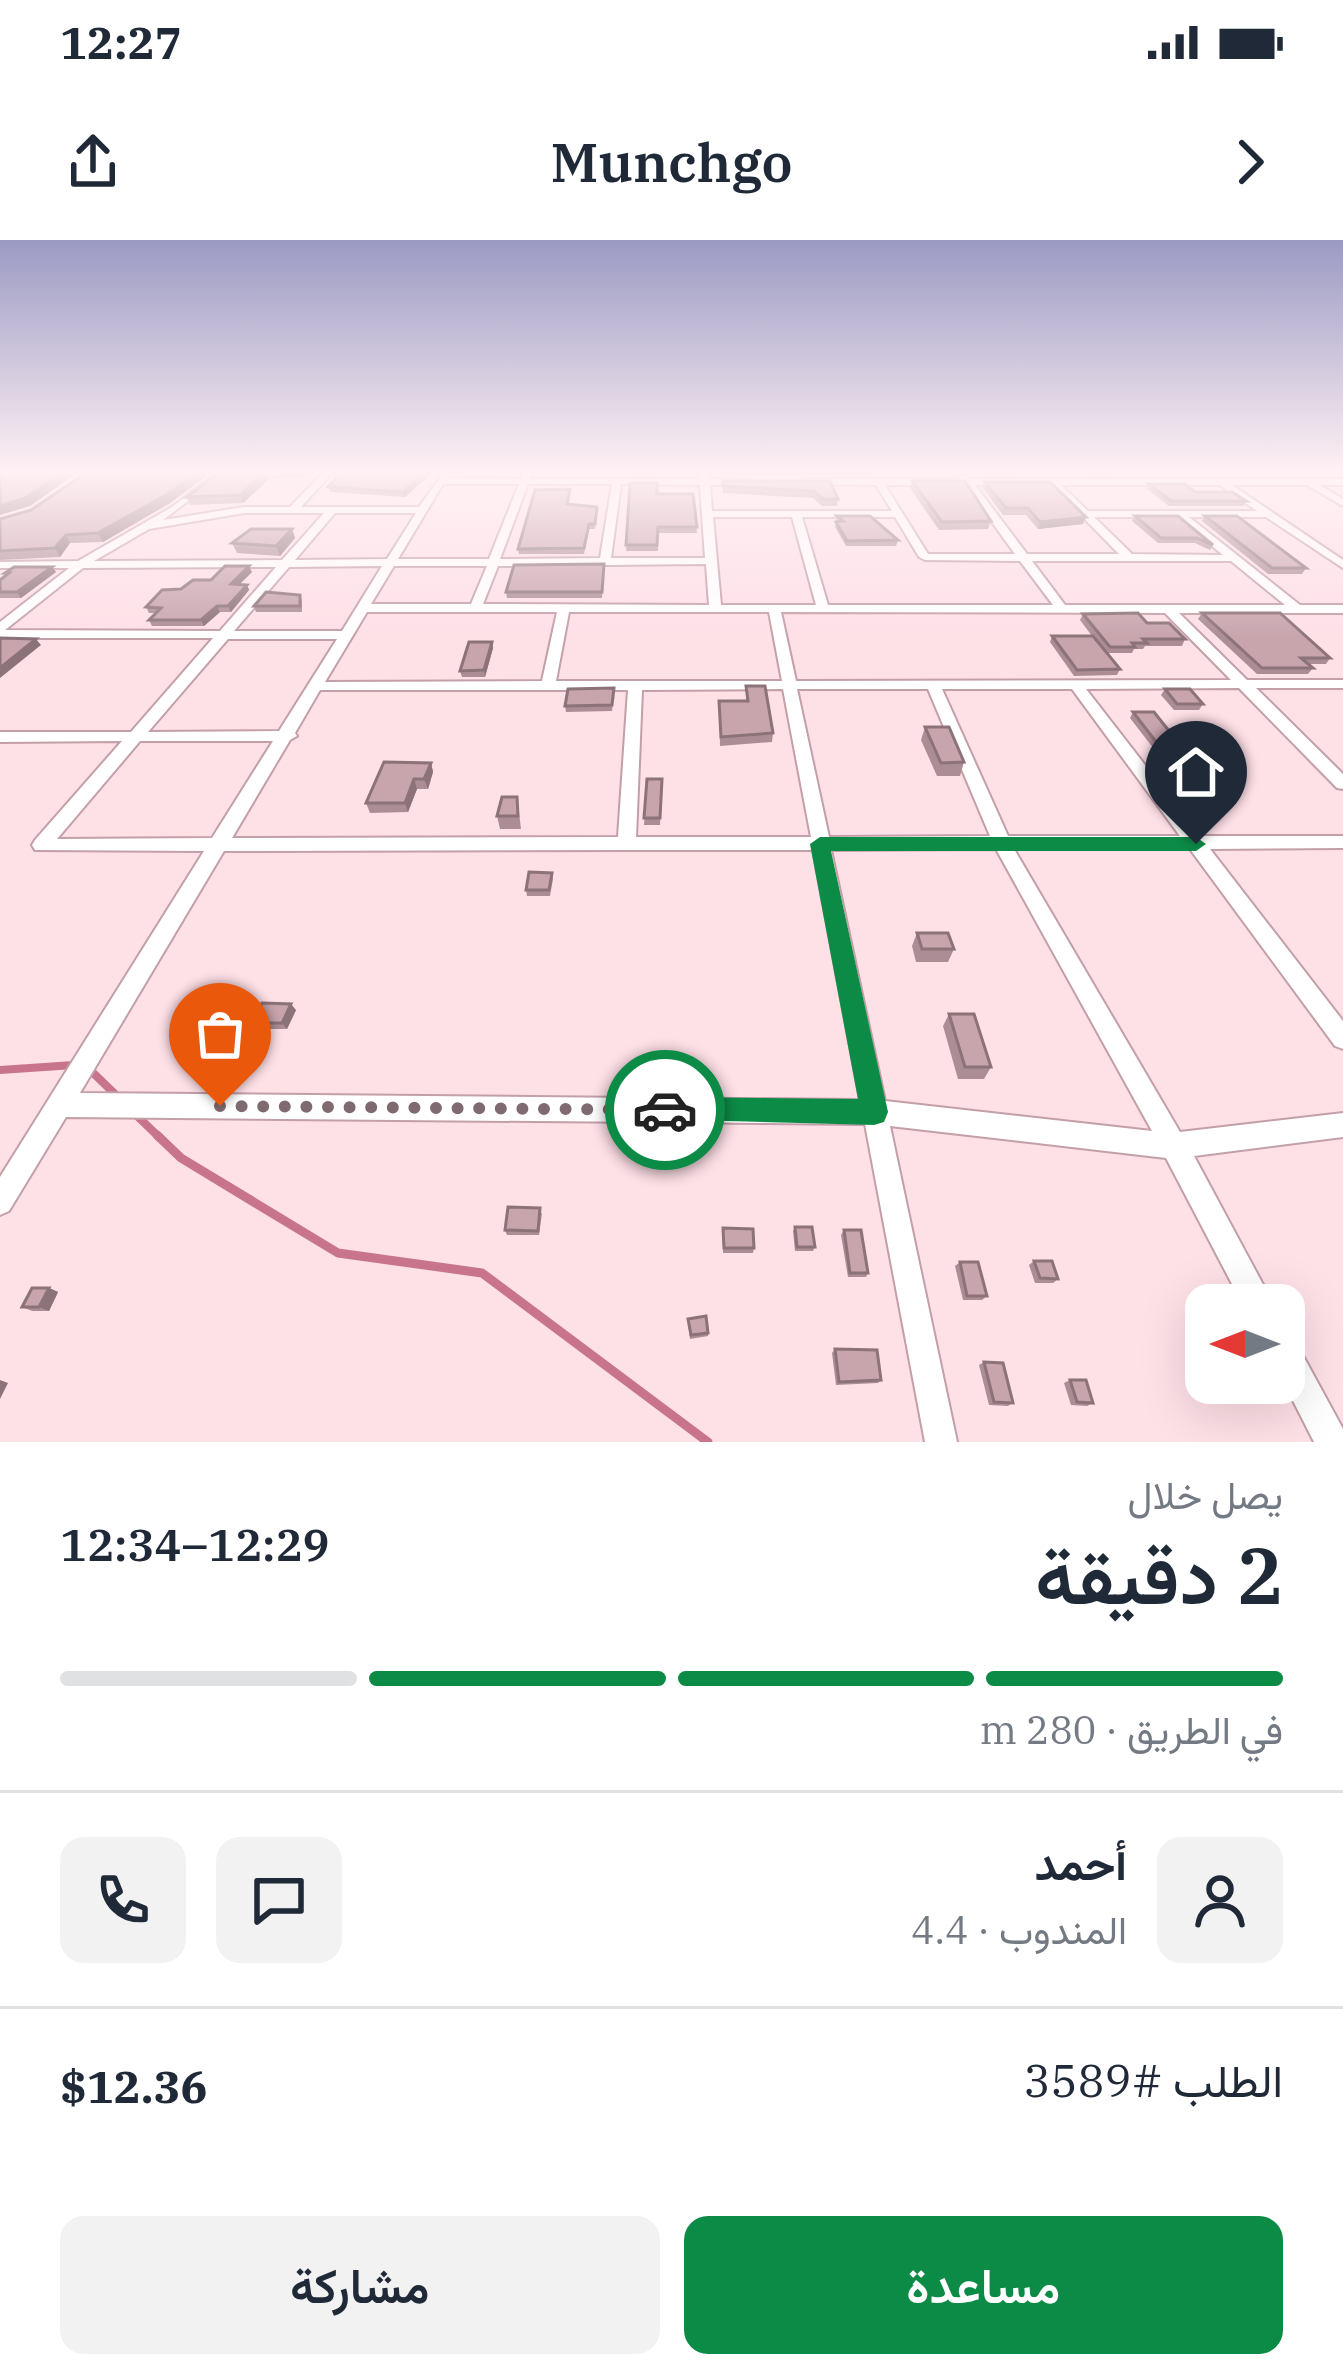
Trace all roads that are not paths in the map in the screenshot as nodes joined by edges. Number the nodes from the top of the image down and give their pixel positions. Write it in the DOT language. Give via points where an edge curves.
graph roads {
  1 [pos="138,527"];
  2 [pos="317,527"];
  3 [pos="413,527"];
  4 [pos="508,527"];
  5 [pos="610,527"];
  6 [pos="709,527"];
  7 [pos="800,527"];
  8 [pos="906,527"];
  9 [pos="1001,527"];
  10 [pos="1099,527"];
  11 [pos="1195,527"];
  12 [pos="1289,527"];
  13 [pos="1024,558"];
  14 [pos="1129,558"];
  15 [pos="1234,558"];
  16 [pos="605,560"];
  17 [pos="1339,560"];
  18 [pos="711,561"];
  19 [pos="495,562"];
  20 [pos="81,564"];
  21 [pos="286,564"];
  22 [pos="390,564"];
  23 [pos="0,565"];
  24 [pos="364,608"];
  25 [pos="476,608"];
  26 [pos="564,608"];
  27 [pos="716,608"];
  28 [pos="774,608"];
  29 [pos="823,608"];
  30 [pos="1061,608"];
  31 [pos="1167,608"];
  32 [pos="1296,608"];
  33 [pos="1343,609"];
  34 [pos="0,631"];
  35 [pos="225,634"];
  36 [pos="348,635"];
  37 [pos="1343,684"];
  38 [pos="1245,685"];
  39 [pos="318,686"];
  40 [pos="548,686"];
  41 [pos="635,686"];
  42 [pos="789,686"];
  43 [pos="934,686"];
  44 [pos="1077,686"];
  45 [pos="137,736"];
  46 [pos="289,736"];
  47 [pos="0,737"];
  48 [pos="1343,784"];
  49 [pos="1343,842"];
  50 [pos="627,844"];
  51 [pos="820,844"];
  52 [pos="1002,844"];
  53 [pos="1196,844"];
  54 [pos="221,845"];
  55 [pos="1343,1039"];
  56 [pos="61,1105"];
  57 [pos="874,1112"];
  58 [pos="1343,1125"];
  59 [pos="1174,1146"];
  60 [pos="0,1202"];
  61 [pos="1248,1284"];
  62 [pos="1305,1391"];
  63 [pos="941,1442"];
  64 [pos="1332,1442"];
  1 -- 20 [label="street"];
  2 -- 21 [label="street"];
  3 -- 22 [label="street"];
  4 -- 19 [label="street"];
  5 -- 16 [label="street"];
  6 -- 18 [label="street"];
  7 -- 29 [label="street"];
  8 -- 13 [label="street" via="925,557"];
  9 -- 13 [label="street"];
  10 -- 14 [label="street"];
  11 -- 15 [label="street"];
  12 -- 17 [label="street"];
  13 -- 14 [label="street"];
  13 -- 30 [label="street"];
  14 -- 15 [label="street"];
  15 -- 32 [label="street"];
  16 -- 18 [label="street"];
  16 -- 19 [label="street"];
  18 -- 27 [label="street"];
  19 -- 22 [label="street"];
  19 -- 25 [label="street"];
  20 -- 21 [label="street"];
  20 -- 23 [label="street"];
  20 -- 34 [label="street"];
  21 -- 22 [label="street"];
  21 -- 35 [label="street"];
  22 -- 24 [label="street"];
  24 -- 25 [label="street"];
  24 -- 36 [label="street"];
  25 -- 26 [label="street"];
  26 -- 27 [label="street"];
  26 -- 40 [label="street"];
  27 -- 28 [label="street"];
  28 -- 29 [label="street"];
  28 -- 42 [label="street"];
  29 -- 30 [label="street"];
  30 -- 31 [label="street"];
  31 -- 32 [label="street"];
  31 -- 38 [label="street"];
  32 -- 33 [label="street"];
  34 -- 35 [label="street"];
  35 -- 36 [label="street"];
  35 -- 45 [label="street"];
  36 -- 39 [label="street"];
  37 -- 38 [label="street"];
  38 -- 44 [label="street"];
  38 -- 48 [label="street"];
  39 -- 40 [label="street"];
  39 -- 46 [label="street"];
  40 -- 41 [label="street"];
  41 -- 42 [label="street"];
  41 -- 50 [label="street"];
  42 -- 43 [label="street"];
  42 -- 51 [label="street"];
  43 -- 44 [label="street"];
  43 -- 52 [label="street"];
  44 -- 53 [label="street"];
  45 -- 46 [label="street"];
  45 -- 47 [label="street"];
  45 -- 54 [label="street" via="41,845"];
  46 -- 54 [label="street"];
  49 -- 53 [label="street"];
  50 -- 51 [label="street"];
  50 -- 54 [label="street"];
  51 -- 52 [label="street"];
  51 -- 57 [label="street"];
  52 -- 53 [label="street"];
  52 -- 59 [label="street"];
  53 -- 55 [label="street"];
  54 -- 56 [label="street"];
  56 -- 57 [label="street"];
  56 -- 60 [label="street"];
  57 -- 59 [label="street"];
  57 -- 63 [label="street"];
  58 -- 59 [label="street"];
  59 -- 61 [label="street"];
  62 -- 64 [label="street"];
}
